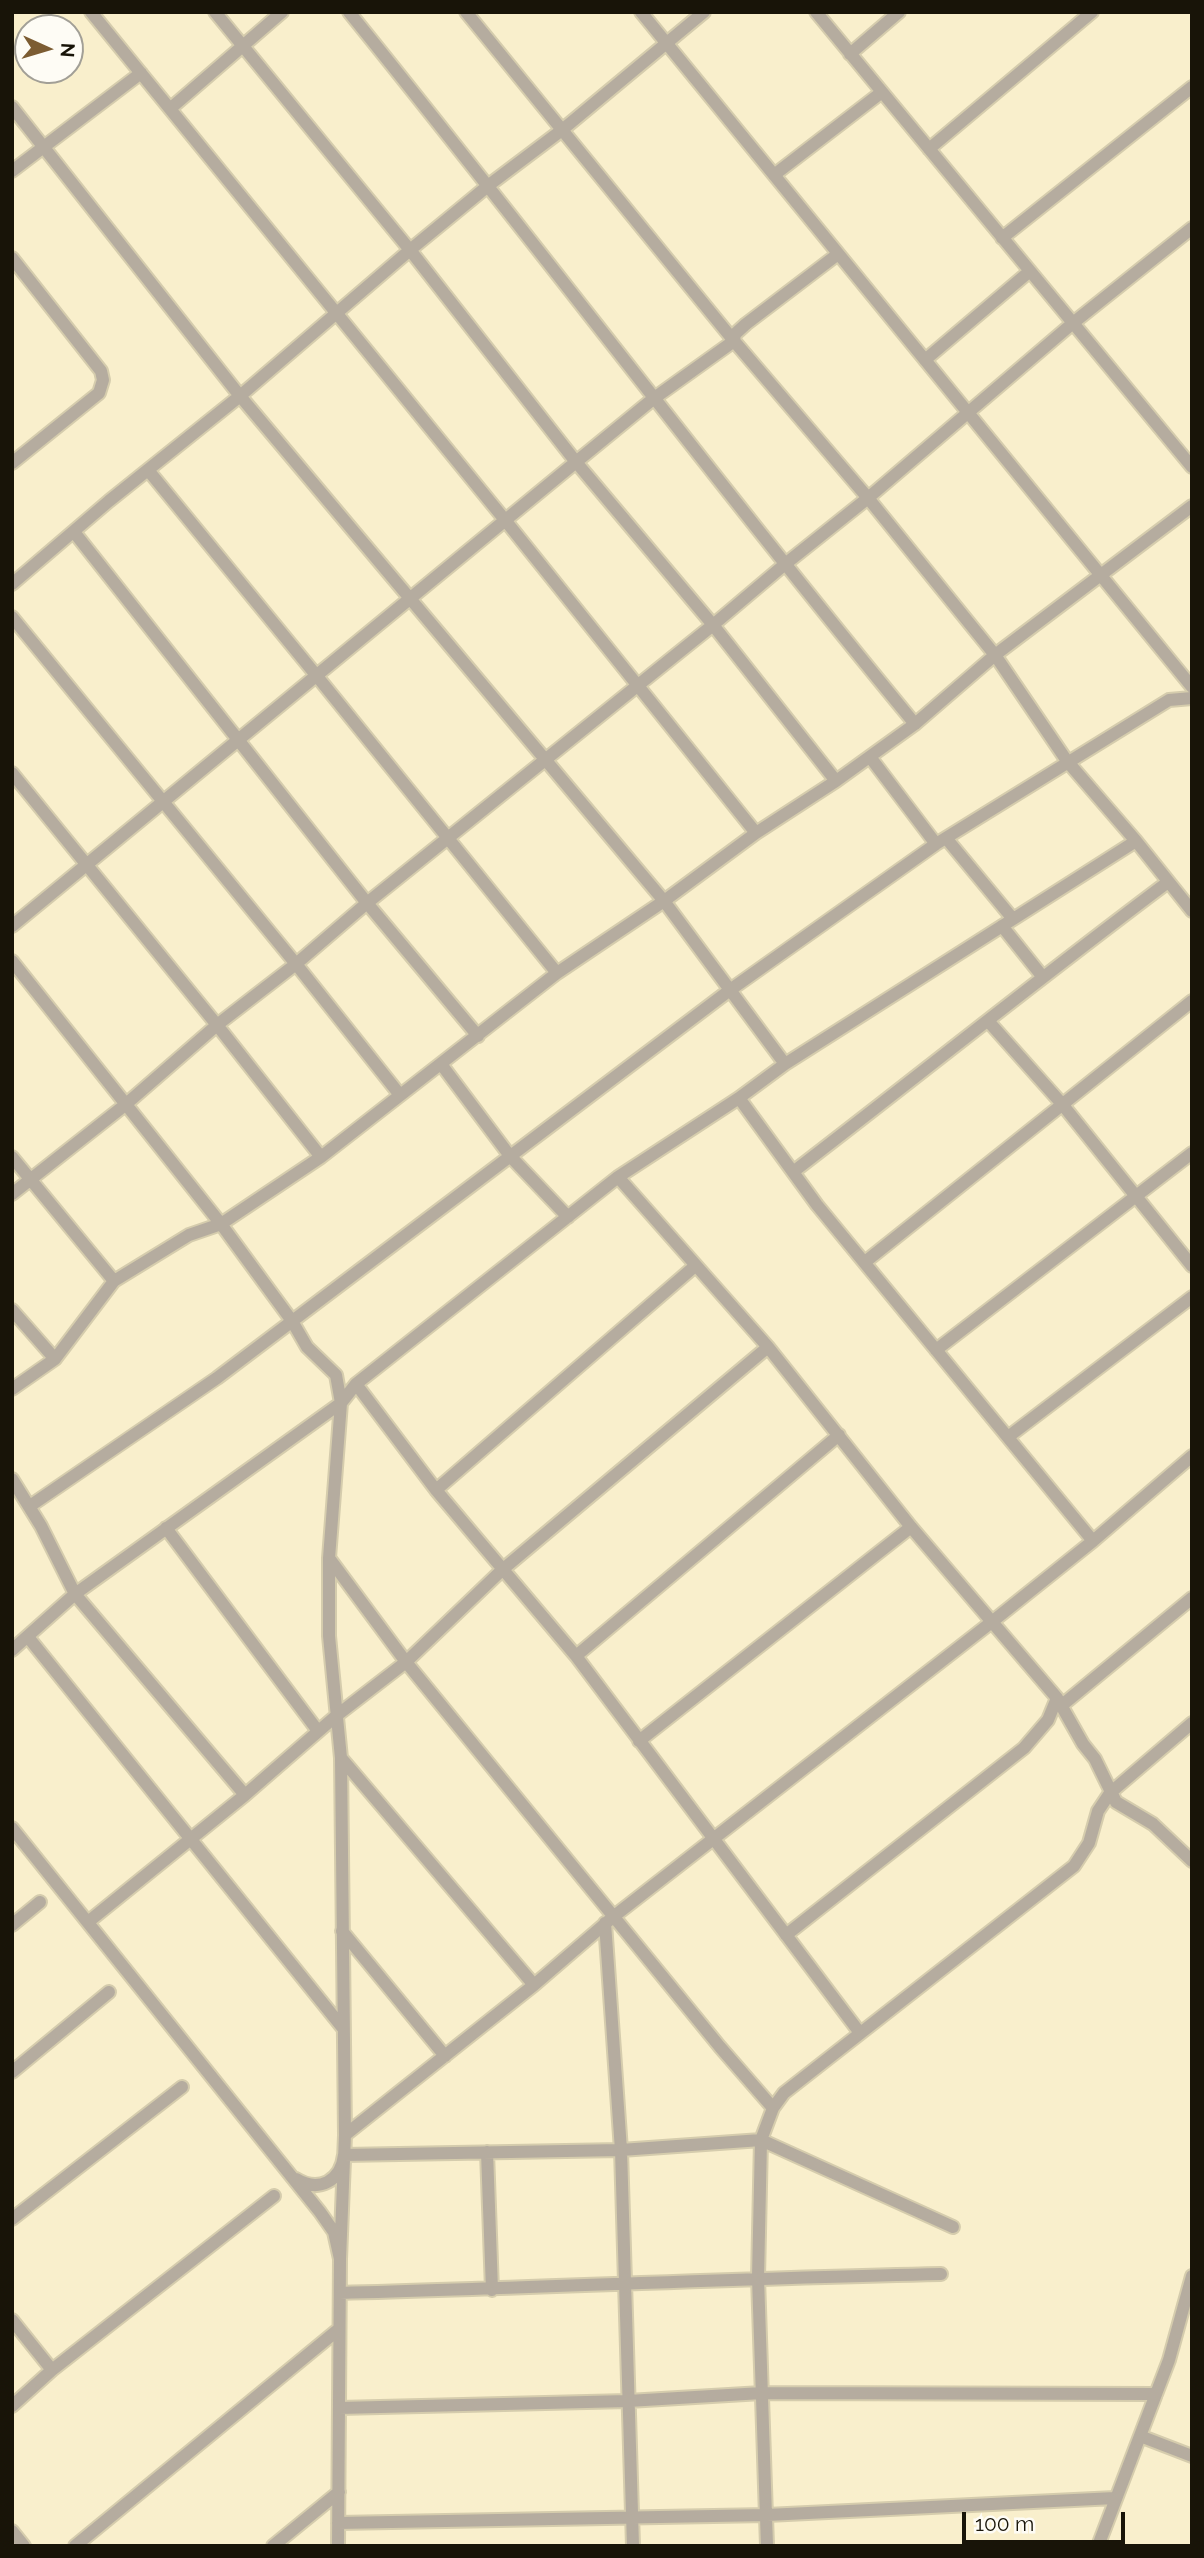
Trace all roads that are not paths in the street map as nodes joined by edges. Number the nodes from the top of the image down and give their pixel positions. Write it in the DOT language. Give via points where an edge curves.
graph roads {
  1 [pos="215,12"];
  2 [pos="282,12"];
  3 [pos="349,12"];
  4 [pos="466,12"];
  5 [pos="641,12"];
  6 [pos="704,12"];
  7 [pos="816,12"];
  8 [pos="899,12"];
  9 [pos="1092,12"];
  10 [pos="97,15"];
  11 [pos="667,44"];
  12 [pos="242,47"];
  13 [pos="850,54"];
  14 [pos="141,74"];
  15 [pos="1192,87"];
  16 [pos="881,92"];
  17 [pos="12,107"];
  18 [pos="171,108"];
  19 [pos="562,130"];
  20 [pos="43,146"];
  21 [pos="929,149"];
  22 [pos="12,171"];
  23 [pos="774,175"];
  24 [pos="489,185"];
  25 [pos="1192,228"];
  26 [pos="1002,238"];
  27 [pos="410,250"];
  28 [pos="838,254"];
  29 [pos="12,258"];
  30 [pos="1030,271"];
  31 [pos="335,313"];
  32 [pos="1073,323"];
  33 [pos="734,341"];
  34 [pos="925,360"];
  35 [pos="240,396"];
  36 [pos="653,399"];
  37 [pos="968,413"];
  38 [pos="576,462"];
  39 [pos="12,463"];
  40 [pos="1192,467"];
  41 [pos="148,470"];
  42 [pos="868,498"];
  43 [pos="1192,506"];
  44 [pos="505,520"];
  45 [pos="74,532"];
  46 [pos="784,565"];
  47 [pos="1101,575"];
  48 [pos="12,584"];
  49 [pos="410,599"];
  50 [pos="12,617"];
  51 [pos="713,625"];
  52 [pos="995,655"];
  53 [pos="316,675"];
  54 [pos="636,685"];
  55 [pos="1192,687"];
  56 [pos="1192,698"];
  57 [pos="915,724"];
  58 [pos="236,740"];
  59 [pos="870,757"];
  60 [pos="547,761"];
  61 [pos="1068,761"];
  62 [pos="12,773"];
  63 [pos="836,781"];
  64 [pos="163,801"];
  65 [pos="756,834"];
  66 [pos="449,839"];
  67 [pos="941,841"];
  68 [pos="1136,841"];
  69 [pos="86,864"];
  70 [pos="1168,882"];
  71 [pos="664,901"];
  72 [pos="367,903"];
  73 [pos="1192,911"];
  74 [pos="1008,923"];
  75 [pos="12,926"];
  76 [pos="12,961"];
  77 [pos="296,964"];
  78 [pos="557,973"];
  79 [pos="1042,976"];
  80 [pos="730,989"];
  81 [pos="1192,1001"];
  82 [pos="989,1022"];
  83 [pos="217,1025"];
  84 [pos="478,1036"];
  85 [pos="441,1064"];
  86 [pos="785,1064"];
  87 [pos="400,1096"];
  88 [pos="739,1098"];
  89 [pos="1062,1104"];
  90 [pos="125,1105"];
  91 [pos="1192,1153"];
  92 [pos="510,1156"];
  93 [pos="12,1157"];
  94 [pos="321,1157"];
  95 [pos="793,1172"];
  96 [pos="618,1177"];
  97 [pos="30,1179"];
  98 [pos="12,1194"];
  99 [pos="1136,1197"];
  100 [pos="568,1217"];
  101 [pos="222,1224"];
  102 [pos="865,1262"];
  103 [pos="695,1266"];
  104 [pos="1192,1266"];
  105 [pos="114,1281"];
  106 [pos="1192,1297"];
  107 [pos="12,1310"];
  108 [pos="292,1321"];
  109 [pos="768,1347"];
  110 [pos="936,1350"];
  111 [pos="55,1359"];
  112 [pos="356,1384"];
  113 [pos="12,1389"];
  114 [pos="341,1402"];
  115 [pos="839,1435"];
  116 [pos="1008,1437"];
  117 [pos="1192,1456"];
  118 [pos="12,1479"];
  119 [pos="436,1490"];
  120 [pos="30,1506"];
  121 [pos="911,1527"];
  122 [pos="166,1528"];
  123 [pos="1093,1541"];
  124 [pos="329,1558"];
  125 [pos="502,1570"];
  126 [pos="75,1594"];
  127 [pos="1192,1598"];
  128 [pos="993,1621"];
  129 [pos="28,1637"];
  130 [pos="12,1650"];
  131 [pos="576,1656"];
  132 [pos="406,1662"];
  133 [pos="1059,1702"];
  134 [pos="336,1716"];
  135 [pos="1192,1723"];
  136 [pos="318,1731"];
  137 [pos="639,1741"];
  138 [pos="341,1758"];
  139 [pos="1110,1793"];
  140 [pos="245,1795"];
  141 [pos="12,1828"];
  142 [pos="190,1839"];
  143 [pos="714,1839"];
  144 [pos="1189,1854"];
  145 [pos="40,1902"];
  146 [pos="609,1920"];
  147 [pos="88,1922"];
  148 [pos="12,1925"];
  149 [pos="342,1931"];
  150 [pos="786,1935"];
  151 [pos="534,1985"];
  152 [pos="109,1992"];
  153 [pos="342,2027"];
  154 [pos="860,2033"];
  155 [pos="445,2056"];
  156 [pos="12,2072"];
  157 [pos="182,2087"];
  158 [pos="773,2108"];
  159 [pos="345,2135"];
  160 [pos="761,2140"];
  161 [pos="621,2150"];
  162 [pos="487,2152"];
  163 [pos="344,2155"];
  164 [pos="289,2173"];
  165 [pos="274,2196"];
  166 [pos="12,2220"];
  167 [pos="953,2227"];
  168 [pos="340,2259"];
  169 [pos="942,2274"];
  170 [pos="1192,2276"];
  171 [pos="758,2278"];
  172 [pos="624,2286"];
  173 [pos="492,2290"];
  174 [pos="340,2293"];
  175 [pos="12,2320"];
  176 [pos="340,2329"];
  177 [pos="52,2371"];
  178 [pos="762,2393"];
  179 [pos="1156,2394"];
  180 [pos="628,2401"];
  181 [pos="12,2406"];
  182 [pos="339,2407"];
  183 [pos="1139,2436"];
  184 [pos="1192,2456"];
  185 [pos="339,2492"];
  186 [pos="1115,2498"];
  187 [pos="767,2515"];
  188 [pos="633,2518"];
  189 [pos="338,2524"];
  190 [pos="12,2531"];
  191 [pos="24,2546"];
  192 [pos="75,2546"];
  193 [pos="273,2546"];
  194 [pos="338,2546"];
  195 [pos="634,2546"];
  196 [pos="767,2546"];
  197 [pos="1098,2546"];
  1 -- 12 [label="street"];
  2 -- 12 [label="street"];
  3 -- 24 [label="street"];
  4 -- 19 [label="street"];
  5 -- 11 [label="street"];
  6 -- 11 [label="street"];
  7 -- 13 [label="street"];
  8 -- 13 [label="street"];
  9 -- 21 [label="street"];
  10 -- 14 [label="street"];
  11 -- 19 [label="street"];
  11 -- 23 [label="street"];
  12 -- 18 [label="street"];
  12 -- 27 [label="street"];
  13 -- 16 [label="street"];
  14 -- 18 [label="street"];
  14 -- 20 [label="street"];
  15 -- 26 [label="street"];
  16 -- 21 [label="street"];
  16 -- 23 [label="street"];
  17 -- 20 [label="street"];
  18 -- 31 [label="street"];
  19 -- 24 [label="street"];
  19 -- 33 [label="street"];
  20 -- 22 [label="street"];
  20 -- 35 [label="street"];
  21 -- 26 [label="street"];
  23 -- 28 [label="street"];
  24 -- 27 [label="street"];
  24 -- 36 [label="street"];
  25 -- 32 [label="street"];
  26 -- 30 [label="street"];
  27 -- 31 [label="street"];
  27 -- 38 [label="street"];
  28 -- 33 [label="street" via="746,324"];
  28 -- 34 [label="street"];
  29 -- 39 [label="street" via="101,371 103,380 100,393"];
  30 -- 32 [label="street"];
  30 -- 34 [label="street"];
  31 -- 35 [label="street"];
  31 -- 44 [label="street"];
  32 -- 37 [label="street"];
  32 -- 40 [label="street"];
  33 -- 36 [label="street"];
  33 -- 42 [label="street"];
  34 -- 37 [label="street"];
  35 -- 41 [label="street"];
  35 -- 49 [label="street"];
  36 -- 38 [label="street"];
  36 -- 46 [label="street"];
  37 -- 42 [label="street"];
  37 -- 47 [label="street"];
  38 -- 44 [label="street"];
  38 -- 51 [label="street"];
  41 -- 45 [label="street"];
  41 -- 53 [label="street"];
  42 -- 46 [label="street"];
  42 -- 52 [label="street"];
  43 -- 47 [label="street"];
  44 -- 49 [label="street"];
  44 -- 54 [label="street"];
  45 -- 48 [label="street"];
  45 -- 58 [label="street"];
  46 -- 51 [label="street"];
  46 -- 57 [label="street"];
  47 -- 52 [label="street"];
  47 -- 55 [label="street"];
  49 -- 53 [label="street"];
  49 -- 60 [label="street"];
  50 -- 64 [label="street"];
  51 -- 54 [label="street"];
  51 -- 63 [label="street"];
  52 -- 57 [label="street"];
  52 -- 61 [label="street"];
  53 -- 58 [label="street"];
  53 -- 66 [label="street"];
  54 -- 60 [label="street"];
  54 -- 65 [label="street"];
  56 -- 61 [label="street" via="1168,700"];
  57 -- 59 [label="street"];
  58 -- 64 [label="street"];
  58 -- 72 [label="street"];
  59 -- 63 [label="street"];
  59 -- 67 [label="street"];
  60 -- 66 [label="street"];
  60 -- 71 [label="street"];
  61 -- 67 [label="street"];
  61 -- 68 [label="street"];
  62 -- 69 [label="street"];
  63 -- 65 [label="street"];
  64 -- 69 [label="street"];
  64 -- 77 [label="street"];
  65 -- 71 [label="street"];
  66 -- 72 [label="street"];
  66 -- 78 [label="street"];
  67 -- 74 [label="street"];
  67 -- 80 [label="street"];
  68 -- 70 [label="street"];
  68 -- 74 [label="street"];
  69 -- 75 [label="street"];
  69 -- 83 [label="street"];
  70 -- 73 [label="street"];
  70 -- 79 [label="street"];
  71 -- 78 [label="street"];
  71 -- 80 [label="street"];
  72 -- 77 [label="street"];
  72 -- 84 [label="street"];
  74 -- 79 [label="street"];
  74 -- 86 [label="street"];
  76 -- 90 [label="street"];
  77 -- 83 [label="street"];
  77 -- 87 [label="street"];
  78 -- 84 [label="street"];
  79 -- 82 [label="street"];
  80 -- 86 [label="street"];
  80 -- 92 [label="street"];
  81 -- 89 [label="street"];
  82 -- 89 [label="street"];
  82 -- 95 [label="street"];
  83 -- 90 [label="street"];
  83 -- 94 [label="street"];
  84 -- 85 [label="street"];
  85 -- 87 [label="street"];
  85 -- 92 [label="street"];
  86 -- 88 [label="street"];
  87 -- 94 [label="street"];
  88 -- 95 [label="street"];
  88 -- 96 [label="street"];
  89 -- 99 [label="street"];
  89 -- 102 [label="street"];
  90 -- 97 [label="street"];
  90 -- 101 [label="street"];
  91 -- 99 [label="street"];
  92 -- 100 [label="street"];
  92 -- 108 [label="street"];
  93 -- 97 [label="street"];
  94 -- 101 [label="street"];
  95 -- 102 [label="street"];
  96 -- 100 [label="street"];
  96 -- 103 [label="street"];
  97 -- 98 [label="street"];
  97 -- 105 [label="street"];
  99 -- 104 [label="street"];
  99 -- 110 [label="street"];
  100 -- 112 [label="street"];
  101 -- 105 [label="street" via="189,1235"];
  101 -- 108 [label="street"];
  102 -- 110 [label="street"];
  103 -- 109 [label="street"];
  103 -- 119 [label="street"];
  105 -- 111 [label="street"];
  106 -- 116 [label="street"];
  107 -- 111 [label="street"];
  108 -- 114 [label="street" via="307,1348 336,1375"];
  108 -- 120 [label="street"];
  109 -- 115 [label="street"];
  109 -- 125 [label="street"];
  110 -- 116 [label="street"];
  111 -- 113 [label="street"];
  112 -- 114 [label="street"];
  112 -- 119 [label="street"];
  114 -- 122 [label="street"];
  114 -- 124 [label="street"];
  115 -- 121 [label="street"];
  115 -- 131 [label="street"];
  116 -- 123 [label="street"];
  117 -- 123 [label="street"];
  118 -- 120 [label="street"];
  119 -- 125 [label="street"];
  120 -- 126 [label="street"];
  121 -- 128 [label="street"];
  121 -- 137 [label="street"];
  122 -- 126 [label="street"];
  122 -- 136 [label="street"];
  123 -- 128 [label="street"];
  124 -- 132 [label="street"];
  124 -- 134 [label="street"];
  125 -- 131 [label="street"];
  125 -- 132 [label="street"];
  126 -- 129 [label="street"];
  126 -- 140 [label="street"];
  127 -- 133 [label="street"];
  128 -- 133 [label="street"];
  128 -- 143 [label="street"];
  129 -- 130 [label="street"];
  129 -- 142 [label="street"];
  131 -- 137 [label="street"];
  132 -- 134 [label="street"];
  132 -- 146 [label="street"];
  133 -- 139 [label="street" via="1095,1759"];
  133 -- 150 [label="street" via="1024,1748"];
  134 -- 136 [label="street"];
  134 -- 138 [label="street"];
  135 -- 139 [label="street"];
  136 -- 140 [label="street"];
  137 -- 143 [label="street"];
  138 -- 149 [label="street"];
  138 -- 151 [label="street"];
  139 -- 144 [label="street" via="1120,1806 1153,1824"];
  139 -- 154 [label="street" via="1074,1866"];
  140 -- 142 [label="street"];
  141 -- 147 [label="street"];
  142 -- 147 [label="street"];
  142 -- 153 [label="street"];
  143 -- 146 [label="street"];
  143 -- 150 [label="street"];
  145 -- 148 [label="street"];
  146 -- 151 [label="street"];
  146 -- 158 [label="street"];
  146 -- 161 [label="street"];
  147 -- 164 [label="street"];
  149 -- 153 [label="street"];
  149 -- 155 [label="street"];
  150 -- 154 [label="street"];
  151 -- 155 [label="street"];
  152 -- 156 [label="street"];
  153 -- 159 [label="street"];
  154 -- 158 [label="street" via="784,2093"];
  155 -- 159 [label="street"];
  157 -- 166 [label="street"];
  158 -- 160 [label="street"];
  159 -- 163 [label="street"];
  160 -- 161 [label="street"];
  160 -- 167 [label="street"];
  160 -- 171 [label="street"];
  161 -- 162 [label="street"];
  161 -- 172 [label="street"];
  162 -- 163 [label="street"];
  162 -- 173 [label="street"];
  163 -- 164 [label="street" via="339,2172 324,2185 304,2184"];
  163 -- 168 [label="street"];
  164 -- 168 [label="street" via="334,2232"];
  165 -- 177 [label="street"];
  168 -- 174 [label="street"];
  169 -- 171 [label="street"];
  170 -- 179 [label="street"];
  171 -- 172 [label="street"];
  171 -- 178 [label="street"];
  172 -- 173 [label="street"];
  172 -- 180 [label="street"];
  173 -- 174 [label="street"];
  174 -- 176 [label="street"];
  175 -- 177 [label="street"];
  176 -- 182 [label="street"];
  176 -- 192 [label="street"];
  177 -- 181 [label="street"];
  178 -- 179 [label="street"];
  178 -- 180 [label="street"];
  178 -- 187 [label="street"];
  179 -- 183 [label="street"];
  180 -- 182 [label="street"];
  180 -- 188 [label="street"];
  182 -- 185 [label="street"];
  183 -- 184 [label="street"];
  183 -- 186 [label="street"];
  185 -- 189 [label="street"];
  185 -- 193 [label="street"];
  186 -- 187 [label="street"];
  186 -- 197 [label="street"];
  187 -- 188 [label="street"];
  187 -- 196 [label="street"];
  188 -- 189 [label="street"];
  188 -- 195 [label="street"];
  189 -- 194 [label="street"];
  190 -- 191 [label="street"];
}
